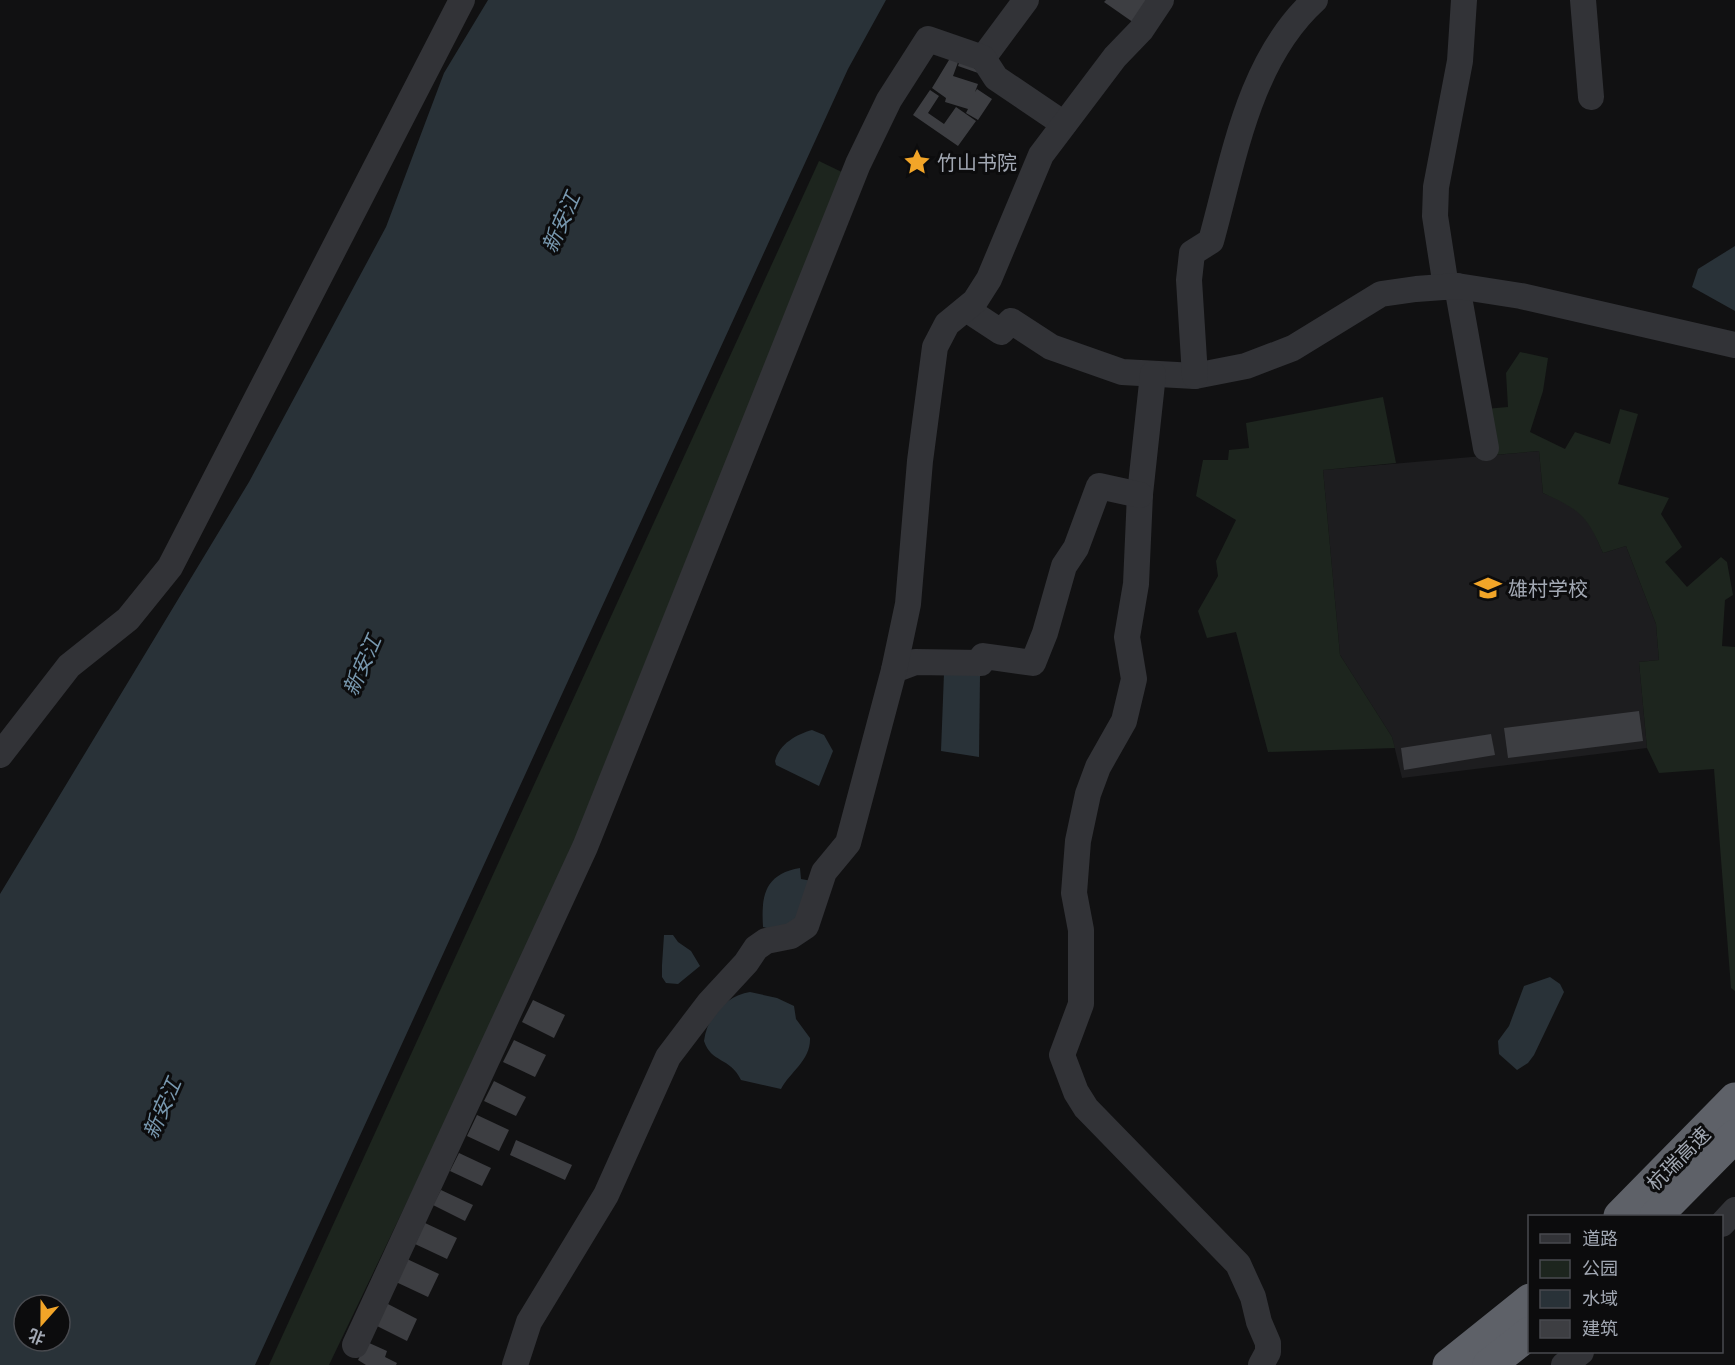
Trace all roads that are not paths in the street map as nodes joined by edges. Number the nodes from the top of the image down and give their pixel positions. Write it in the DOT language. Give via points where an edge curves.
graph roads {
  1 [pos="462,0"];
  2 [pos="1026,0"];
  3 [pos="1161,0"];
  4 [pos="1315,0"];
  5 [pos="1464,0"];
  6 [pos="1583,0"];
  7 [pos="983,58"];
  8 [pos="1591,98"];
  9 [pos="1064,124"];
  10 [pos="1451,287"];
  11 [pos="966,309"];
  12 [pos="1735,345"];
  13 [pos="1153,374"];
  14 [pos="1195,376"];
  15 [pos="1485,448"];
  16 [pos="1140,495"];
  17 [pos="894,670"];
  18 [pos="0,755"];
  19 [pos="1735,1099"];
  20 [pos="1735,1136"];
  21 [pos="1735,1210"];
  22 [pos="1621,1215"];
  23 [pos="1657,1215"];
  24 [pos="1723,1223"];
  25 [pos="1528,1302"];
  26 [pos="1528,1335"];
  27 [pos="355,1345"];
  28 [pos="1580,1353"];
  29 [pos="515,1365"];
  30 [pos="1261,1365"];
  31 [pos="1449,1365"];
  32 [pos="1490,1365"];
  33 [pos="1564,1365"];
  1 -- 18 [label="street" via="170,567 128,619 69,666"];
  2 -- 7 [label="street"];
  3 -- 9 [label="street"];
  4 -- 14 [label="street" via="1295,18 1263,69 1211,241 1192,253 1189,280"];
  5 -- 10 [label="street" via="1460,61 1436,187 1435,216"];
  6 -- 8 [label="street"];
  7 -- 9 [label="street" via="996,78"];
  7 -- 27 [label="street" via="928,39 889,100 854,174 585,847"];
  9 -- 11 [label="street" via="1041,155 989,279"];
  10 -- 12 [label="street" via="1521,296"];
  10 -- 14 [label="street" via="1381,294 1293,348 1246,366"];
  10 -- 15 [label="street"];
  11 -- 13 [label="street" via="1000,332 1011,321 1052,347 1122,372"];
  11 -- 17 [label="street" via="947,324 935,347 920,461 908,604"];
  13 -- 14 [label="street"];
  13 -- 16 [label="street"];
  16 -- 17 [label="street" via="1099,486 1076,548 1064,566 1033,663 983,656 981,663 915,662"];
  16 -- 30 [label="street" via="1136,584 1127,637 1134,680 1124,721 1088,794 1078,841 1074,893 1081,930 1081,1004 1062,1055 1086,1108 1238,1264 1268,1343 1269,1352"];
  17 -- 29 [label="street" via="848,843 824,872 810,920 791,936 766,941 756,948 668,1057 606,1195 529,1322"];
  19 -- 22 [label="highway, 杭瑞高速"];
  20 -- 23 [label="highway, 杭瑞高速"];
  21 -- 24 [label="street"];
  25 -- 31 [label="highway"];
  26 -- 32 [label="highway"];
  28 -- 33 [label="street"];
}
